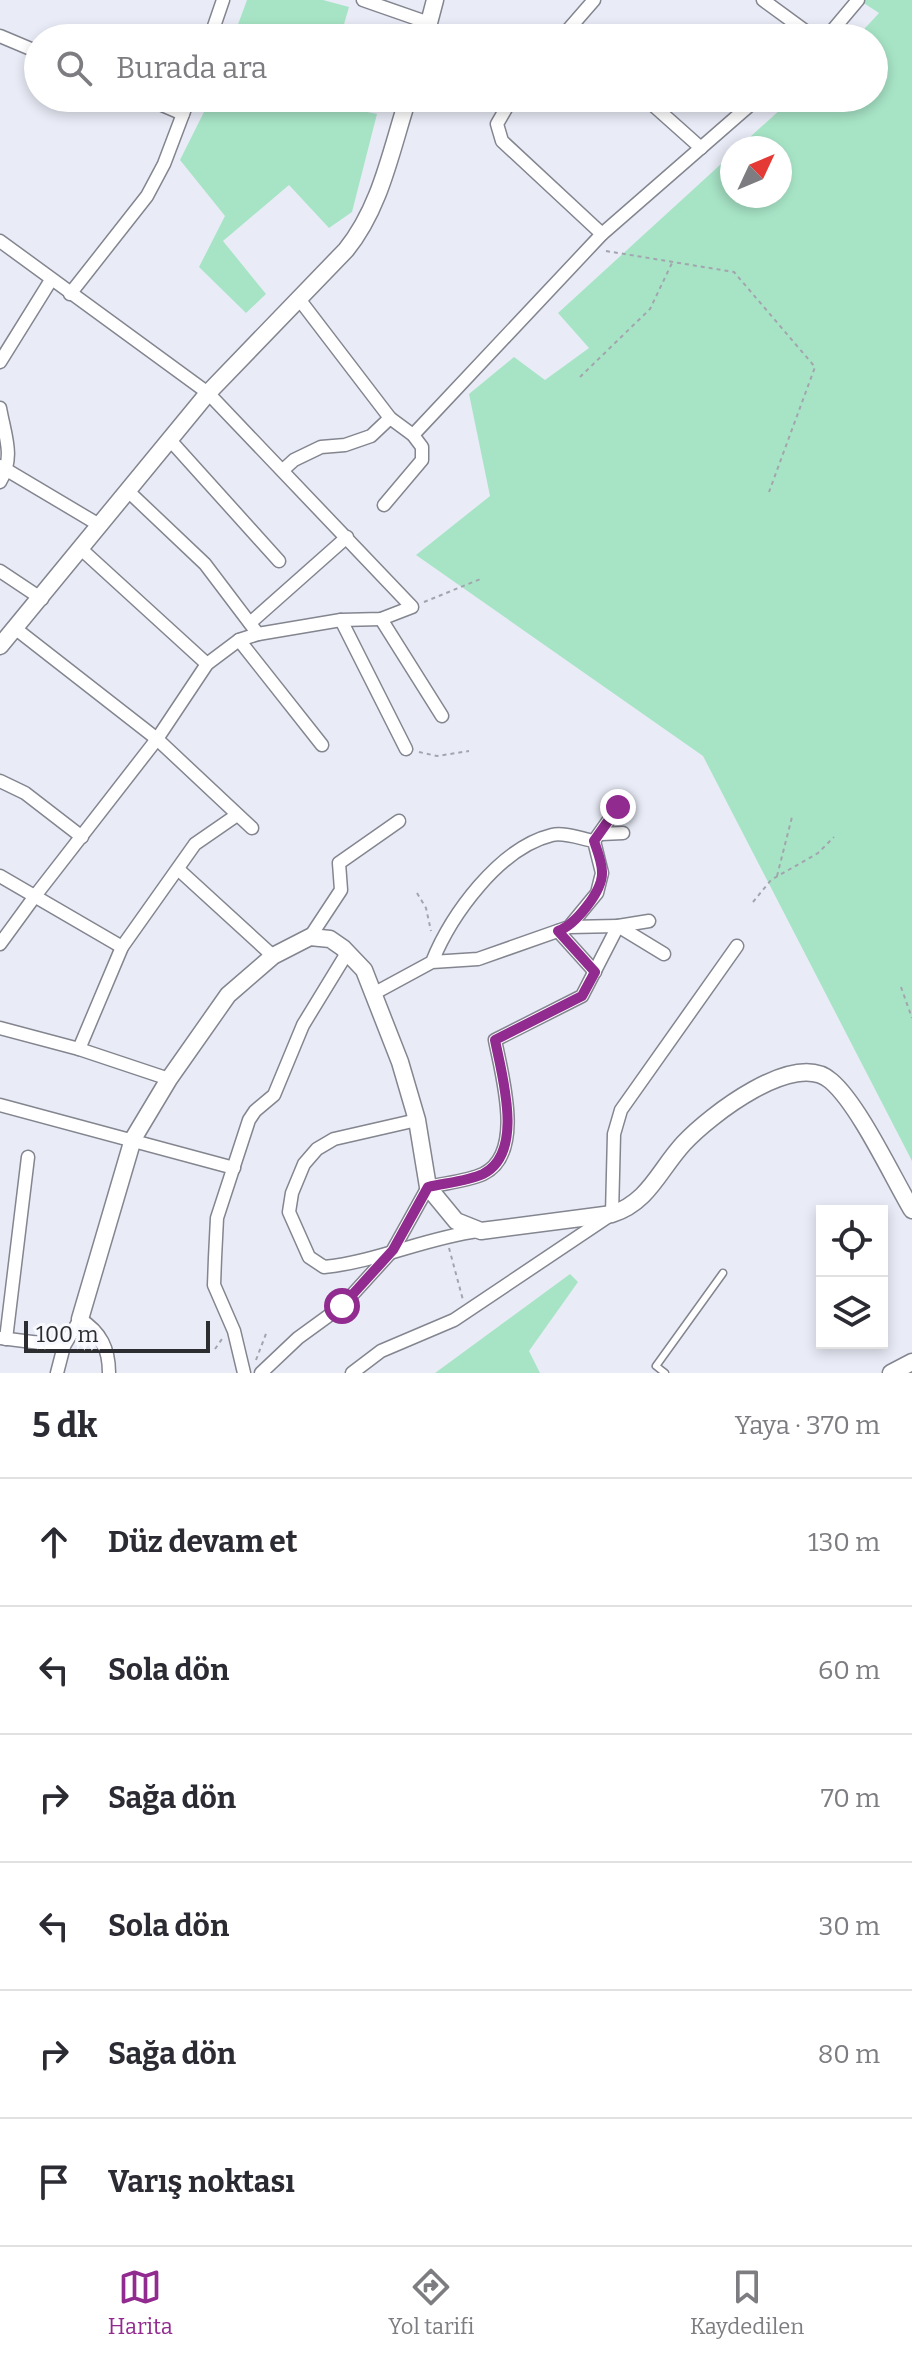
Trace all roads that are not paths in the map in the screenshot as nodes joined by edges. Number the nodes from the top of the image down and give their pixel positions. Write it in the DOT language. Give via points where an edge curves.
graph roads {
  1 [pos="223,0"];
  2 [pos="363,0"];
  3 [pos="435,0"];
  4 [pos="594,0"];
  5 [pos="763,0"];
  6 [pos="858,0"];
  7 [pos="215,24"];
  8 [pos="414,24"];
  9 [pos="429,24"];
  10 [pos="577,24"];
  11 [pos="796,24"];
  12 [pos="838,24"];
  13 [pos="0,36"];
  14 [pos="24,46"];
  15 [pos="178,112"];
  16 [pos="404,112"];
  17 [pos="504,112"];
  18 [pos="661,112"];
  19 [pos="742,112"];
  20 [pos="183,114"];
  21 [pos="701,148"];
  22 [pos="602,234"];
  23 [pos="0,241"];
  24 [pos="51,280"];
  25 [pos="70,294"];
  26 [pos="299,299"];
  27 [pos="0,362"];
  28 [pos="208,393"];
  29 [pos="0,408"];
  30 [pos="390,418"];
  31 [pos="413,435"];
  32 [pos="170,440"];
  33 [pos="4,468"];
  34 [pos="283,470"];
  35 [pos="0,482"];
  36 [pos="128,491"];
  37 [pos="384,505"];
  38 [pos="101,526"];
  39 [pos="347,537"];
  40 [pos="81,549"];
  41 [pos="279,561"];
  42 [pos="0,571"];
  43 [pos="42,599"];
  44 [pos="381,619"];
  45 [pos="341,620"];
  46 [pos="254,628"];
  47 [pos="16,629"];
  48 [pos="239,640"];
  49 [pos="0,646"];
  50 [pos="207,664"];
  51 [pos="442,716"];
  52 [pos="157,739"];
  53 [pos="322,745"];
  54 [pos="406,749"];
  55 [pos="0,781"];
  56 [pos="618,807"];
  57 [pos="237,815"];
  58 [pos="399,821"];
  59 [pos="252,828"];
  60 [pos="623,833"];
  61 [pos="82,837"];
  62 [pos="598,837"];
  63 [pos="179,870"];
  64 [pos="0,876"];
  65 [pos="35,896"];
  66 [pos="649,921"];
  67 [pos="618,926"];
  68 [pos="564,929"];
  69 [pos="310,937"];
  70 [pos="0,944"];
  71 [pos="737,946"];
  72 [pos="122,947"];
  73 [pos="347,953"];
  74 [pos="664,954"];
  75 [pos="273,956"];
  76 [pos="434,957"];
  77 [pos="595,972"];
  78 [pos="373,994"];
  79 [pos="0,1028"];
  80 [pos="79,1049"];
  81 [pos="169,1079"];
  82 [pos="0,1105"];
  83 [pos="417,1120"];
  84 [pos="133,1139"];
  85 [pos="28,1157"];
  86 [pos="234,1168"];
  87 [pos="428,1187"];
  88 [pos="912,1210"];
  89 [pos="612,1214"];
  90 [pos="481,1231"];
  91 [pos="393,1250"];
  92 [pos="723,1273"];
  93 [pos="80,1319"];
  94 [pos="3,1338"];
  95 [pos="64,1346"];
  96 [pos="912,1362"];
  97 [pos="57,1373"];
  98 [pos="109,1373"];
  99 [pos="244,1373"];
  100 [pos="261,1373"];
  101 [pos="352,1373"];
  102 [pos="665,1373"];
  103 [pos="891,1373"];
  1 -- 7 [label="street"];
  2 -- 8 [label="street"];
  3 -- 9 [label="street"];
  4 -- 10 [label="street"];
  5 -- 11 [label="street"];
  6 -- 12 [label="street"];
  13 -- 14 [label="street"];
  15 -- 20 [label="street"];
  16 -- 26 [label="street" via="362,230"];
  17 -- 22 [label="street" via="497,124 502,141"];
  18 -- 21 [label="street"];
  19 -- 21 [label="street"];
  20 -- 25 [label="street" via="147,196"];
  21 -- 22 [label="street"];
  22 -- 31 [label="street"];
  23 -- 24 [label="street"];
  24 -- 25 [label="street"];
  24 -- 27 [label="street"];
  25 -- 28 [label="street"];
  26 -- 28 [label="street"];
  26 -- 30 [label="street"];
  28 -- 32 [label="street"];
  28 -- 34 [label="street"];
  29 -- 33 [label="street" via="9,458"];
  30 -- 31 [label="street"];
  30 -- 34 [label="street" via="371,436 321,447"];
  31 -- 37 [label="street" via="422,447 422,460"];
  32 -- 36 [label="street"];
  32 -- 41 [label="street"];
  33 -- 35 [label="street"];
  33 -- 38 [label="street"];
  34 -- 39 [label="street"];
  36 -- 38 [label="street"];
  36 -- 46 [label="street" via="205,564"];
  38 -- 40 [label="street"];
  39 -- 44 [label="street" via="412,607"];
  39 -- 46 [label="street"];
  40 -- 43 [label="street"];
  40 -- 50 [label="street"];
  42 -- 43 [label="street"];
  43 -- 47 [label="street"];
  44 -- 45 [label="street"];
  44 -- 51 [label="street"];
  45 -- 46 [label="street"];
  45 -- 54 [label="street"];
  46 -- 48 [label="street"];
  47 -- 49 [label="street"];
  47 -- 52 [label="street"];
  48 -- 50 [label="street"];
  48 -- 53 [label="street"];
  50 -- 52 [label="street"];
  52 -- 57 [label="street"];
  52 -- 61 [label="street"];
  55 -- 61 [label="street" via="25,793"];
  56 -- 62 [label="street"];
  57 -- 59 [label="street"];
  57 -- 63 [label="street" via="195,844"];
  58 -- 69 [label="street" via="339,863 341,890"];
  60 -- 62 [label="street"];
  61 -- 65 [label="street"];
  62 -- 68 [label="street" via="602,873 597,893"];
  62 -- 76 [label="street" via="554,834 525,846 462,906"];
  63 -- 72 [label="street"];
  63 -- 75 [label="street"];
  64 -- 65 [label="street"];
  65 -- 70 [label="street"];
  65 -- 72 [label="street"];
  66 -- 67 [label="street"];
  67 -- 68 [label="street"];
  67 -- 74 [label="street"];
  67 -- 77 [label="street"];
  68 -- 76 [label="street" via="478,959"];
  68 -- 77 [label="street"];
  69 -- 73 [label="street" via="330,939"];
  69 -- 75 [label="street"];
  71 -- 89 [label="street" via="621,1110 614,1134"];
  72 -- 80 [label="street"];
  73 -- 78 [label="street" via="364,970"];
  73 -- 86 [label="street" via="303,1025 274,1095 249,1120"];
  75 -- 81 [label="street" via="228,995"];
  76 -- 78 [label="street"];
  77 -- 87 [label="street" via="582,996 495,1040 507,1106 506,1150 485,1173"];
  78 -- 83 [label="street"];
  79 -- 80 [label="street"];
  80 -- 81 [label="street"];
  81 -- 84 [label="street"];
  82 -- 84 [label="street"];
  83 -- 87 [label="street"];
  83 -- 91 [label="street" via="334,1139 304,1164 292,1193 289,1212 298,1236 309,1257 324,1267"];
  84 -- 86 [label="street"];
  84 -- 93 [label="street"];
  85 -- 94 [label="street"];
  86 -- 99 [label="street" via="217,1218 214,1285 232,1325"];
  87 -- 90 [label="street" via="456,1221"];
  87 -- 91 [label="street"];
  88 -- 89 [label="street" via="854,1111 831,1080 815,1072 757,1086 719,1111 684,1143 646,1192 628,1209"];
  89 -- 90 [label="street"];
  89 -- 101 [label="street" via="454,1320 381,1351"];
  90 -- 91 [label="street"];
  91 -- 100 [label="street" via="342,1306"];
  92 -- 102 [label="lane" via="656,1366"];
  93 -- 95 [label="street"];
  93 -- 98 [label="street" via="95,1328 104,1343"];
  94 -- 95 [label="street"];
  95 -- 97 [label="street"];
  96 -- 103 [label="street"];
}
